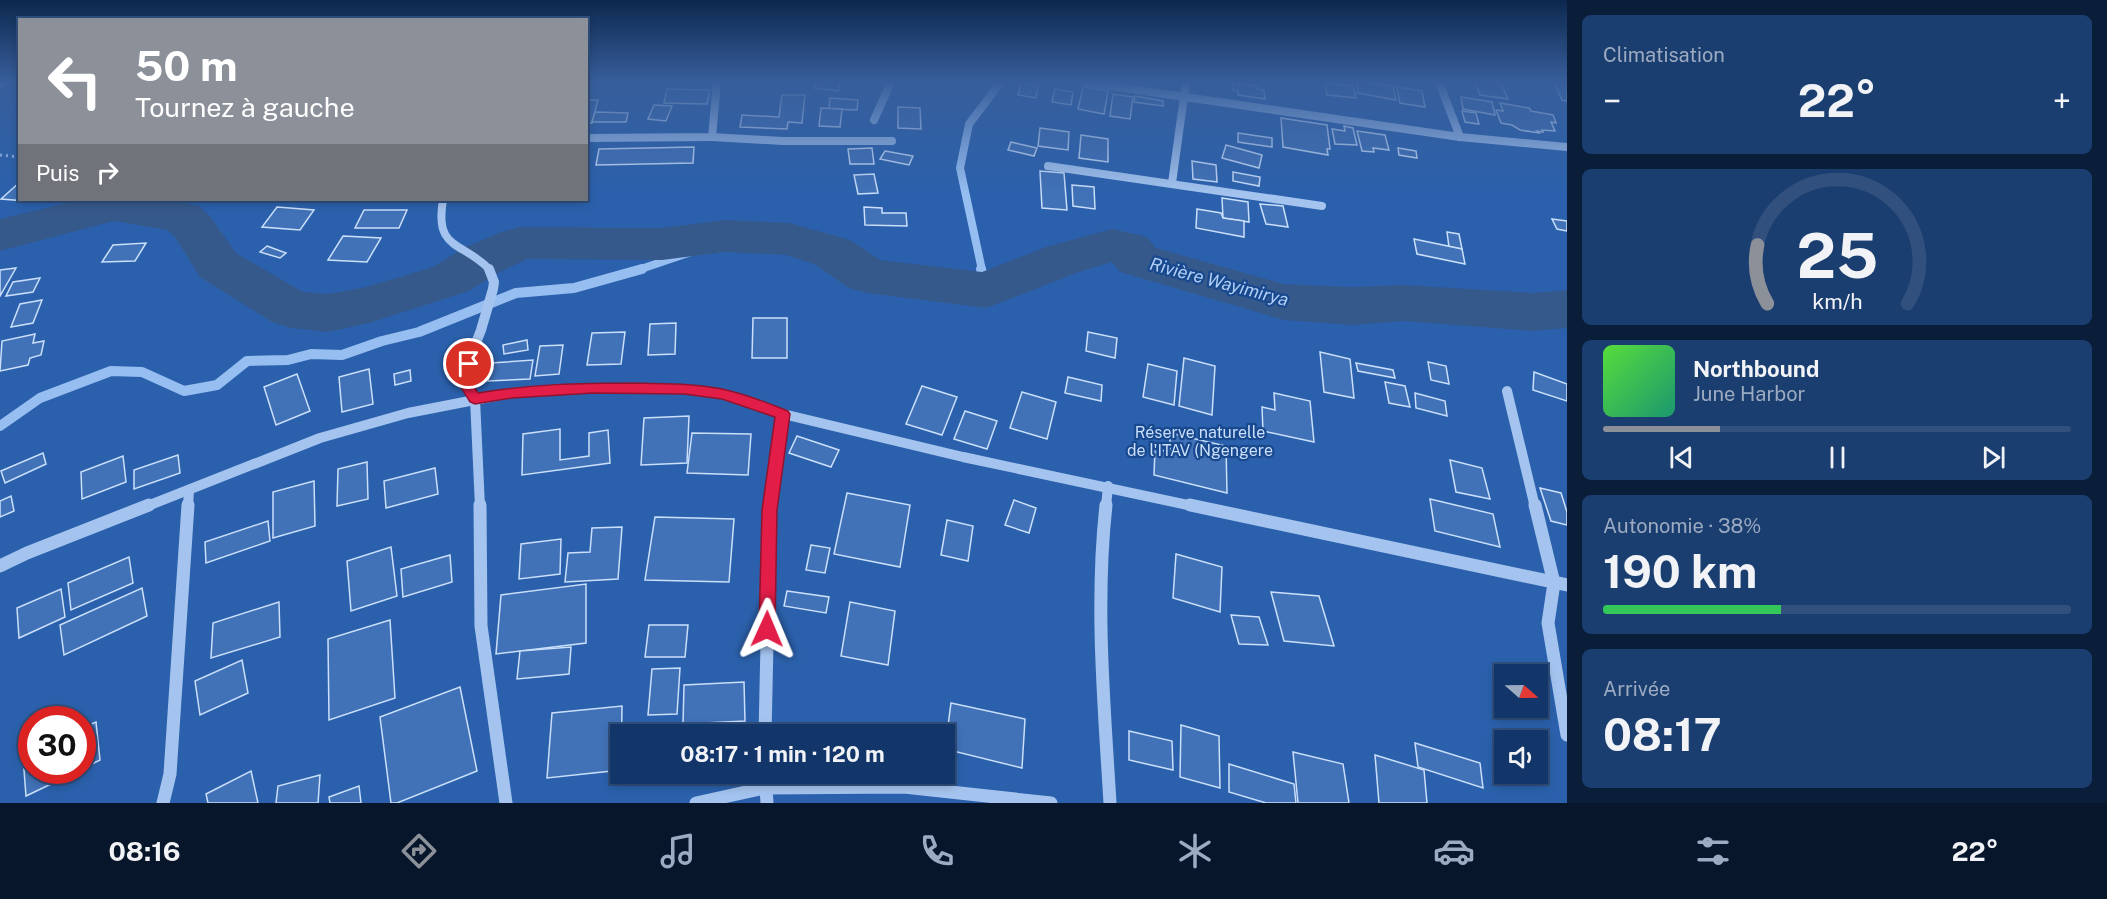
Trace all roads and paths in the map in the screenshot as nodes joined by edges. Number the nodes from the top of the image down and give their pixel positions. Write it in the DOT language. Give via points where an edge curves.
graph roads {
  1 [pos="714,119"];
  2 [pos="1180,119"];
  3 [pos="1342,119"];
  4 [pos="1453,119"];
  5 [pos="712,137"];
  6 [pos="1460,137"];
  7 [pos="588,138"];
  8 [pos="892,141"];
  9 [pos="1567,147"];
  10 [pos="0,155"];
  11 [pos="18,157"];
  12 [pos="1048,166"];
  13 [pos="1172,183"];
  14 [pos="443,201"];
  15 [pos="1322,206"];
  16 [pos="1507,391"];
  17 [pos="475,399"];
  18 [pos="783,414"];
  19 [pos="1108,486"];
  20 [pos="189,490"];
  21 [pos="0,566"];
  22 [pos="1561,584"];
  23 [pos="765,724"];
  24 [pos="1567,735"];
  25 [pos="755,784"];
  26 [pos="764,784"];
  27 [pos="834,784"];
  28 [pos="163,803"];
  29 [pos="506,803"];
  30 [pos="696,803"];
  31 [pos="767,803"];
  32 [pos="1052,803"];
  33 [pos="1110,803"];
  1 -- 5 [label="street"];
  2 -- 13 [label="street"];
  3 -- 6 [label="street"];
  4 -- 6 [label="street"];
  5 -- 7 [label="street"];
  5 -- 8 [label="street"];
  6 -- 9 [label="street"];
  10 -- 11 [label="path"];
  12 -- 13 [label="street"];
  13 -- 15 [label="street"];
  14 -- 17 [label="street" via="440,226 448,241 480,261 494,281 481,334 462,379"];
  16 -- 22 [label="street"];
  17 -- 18 [label="street" via="593,388 684,389 722,394"];
  17 -- 20 [label="street" via="408,412 320,438"];
  17 -- 29 [label="street" via="481,626"];
  18 -- 19 [label="street" via="963,457"];
  18 -- 23 [label="street" via="769,510"];
  19 -- 22 [label="street"];
  19 -- 33 [label="street" via="1100,557 1100,616"];
  20 -- 21 [label="street"];
  20 -- 28 [label="street" via="170,774"];
  22 -- 24 [label="street" via="1548,623"];
  25 -- 30 [label="street"];
  26 -- 31 [label="street"];
  27 -- 32 [label="street" via="903,787"];
}
